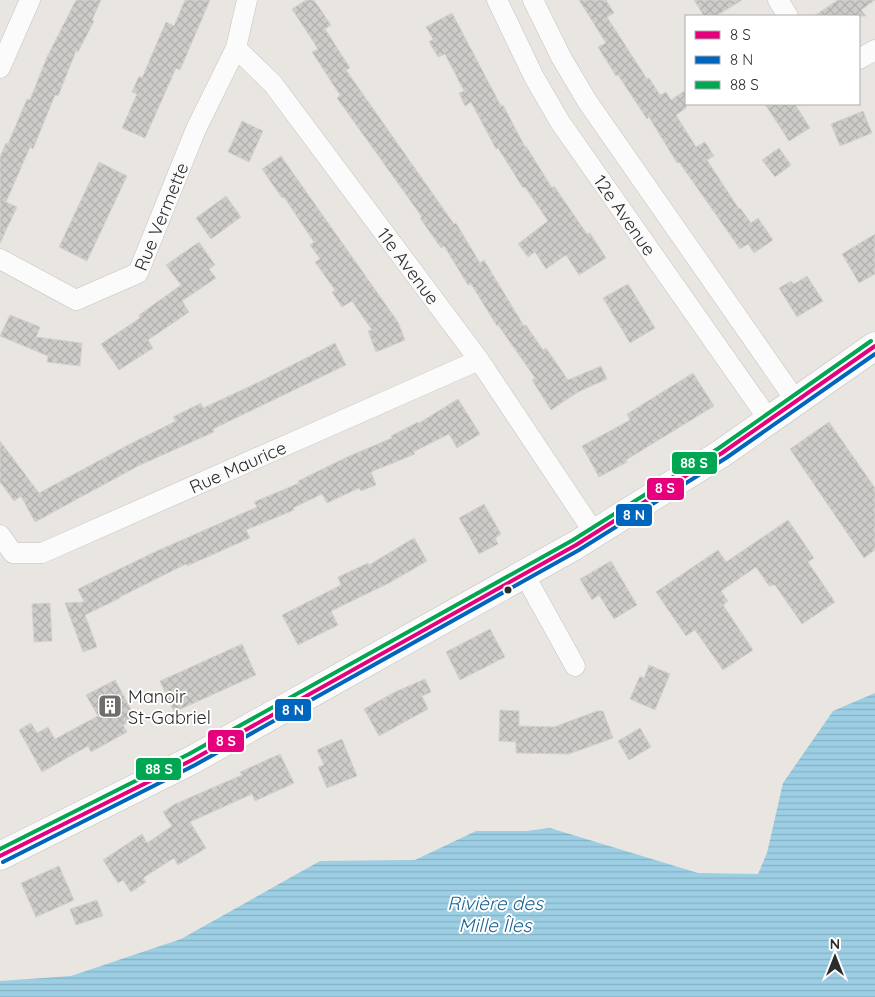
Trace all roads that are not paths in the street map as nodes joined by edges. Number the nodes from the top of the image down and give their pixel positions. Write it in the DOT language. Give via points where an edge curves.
graph roads {
  1 [pos="30,0"];
  2 [pos="247,0"];
  3 [pos="497,0"];
  4 [pos="533,0"];
  5 [pos="778,0"];
  6 [pos="787,15"];
  7 [pos="236,48"];
  8 [pos="875,50"];
  9 [pos="860,58"];
  10 [pos="0,68"];
  11 [pos="0,260"];
  12 [pos="875,346"];
  13 [pos="479,360"];
  14 [pos="796,401"];
  15 [pos="769,420"];
  16 [pos="595,534"];
  17 [pos="0,535"];
  18 [pos="524,574"];
  19 [pos="575,666"];
  20 [pos="0,856"];
  1 -- 10 [label="street"];
  2 -- 7 [label="street"];
  3 -- 15 [label="street, 12e Avenue" via="560,122"];
  4 -- 14 [label="street, 12e Avenue" via="560,57 587,101"];
  5 -- 6 [label="street"];
  7 -- 11 [label="street, Rue Vermette" via="196,128 138,273 76,300"];
  7 -- 13 [label="street, 11e Avenue" via="273,84"];
  8 -- 9 [label="street"];
  12 -- 14 [label="main road"];
  13 -- 16 [label="street, 11e Avenue"];
  13 -- 17 [label="street, Rue Maurice" via="42,553 13,553"];
  14 -- 15 [label="main road"];
  15 -- 16 [label="main road"];
  16 -- 18 [label="main road"];
  18 -- 19 [label="street"];
  18 -- 20 [label="main road" via="192,760"];
}
